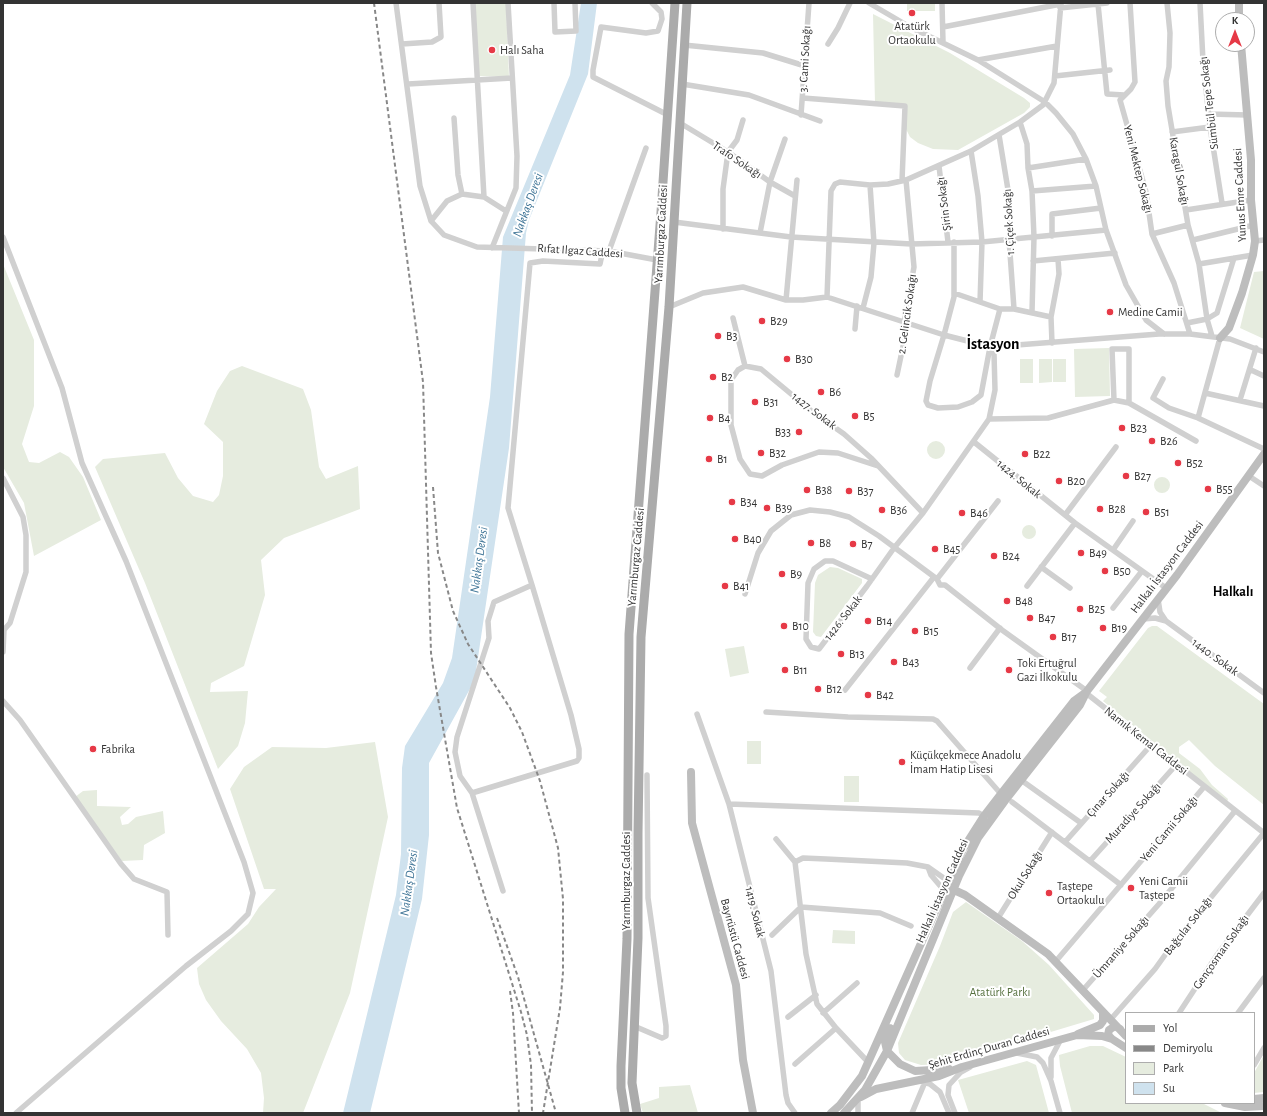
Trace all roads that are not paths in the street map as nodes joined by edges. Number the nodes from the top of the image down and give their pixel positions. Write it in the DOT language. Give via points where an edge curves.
graph roads {
  1 [pos="396,3"];
  2 [pos="439,3"];
  3 [pos="473,3"];
  4 [pos="508,3"];
  5 [pos="554,3"];
  6 [pos="575,3"];
  7 [pos="652,3"];
  8 [pos="675,3"];
  9 [pos="687,3"];
  10 [pos="809,3"];
  11 [pos="850,3"];
  12 [pos="870,3"];
  13 [pos="942,3"];
  14 [pos="1106,3"];
  15 [pos="1130,3"];
  16 [pos="1167,3"];
  17 [pos="1200,3"];
  18 [pos="1098,4"];
  19 [pos="1060,5"];
  20 [pos="943,27"];
  21 [pos="943,42"];
  22 [pos="402,44"];
  23 [pos="828,44"];
  24 [pos="684,45"];
  25 [pos="1057,46"];
  26 [pos="1242,52"];
  27 [pos="978,60"];
  28 [pos="805,66"];
  29 [pos="1107,70"];
  30 [pos="1055,76"];
  31 [pos="512,78"];
  32 [pos="476,81"];
  33 [pos="408,84"];
  34 [pos="682,84"];
  35 [pos="1124,95"];
  36 [pos="803,98"];
  37 [pos="1045,102"];
  38 [pos="1209,114"];
  39 [pos="668,115"];
  40 [pos="801,115"];
  41 [pos="1247,115"];
  42 [pos="454,118"];
  43 [pos="743,120"];
  44 [pos="820,121"];
  45 [pos="1020,122"];
  46 [pos="680,123"];
  47 [pos="1210,126"];
  48 [pos="1172,132"];
  49 [pos="999,135"];
  50 [pos="785,139"];
  51 [pos="646,148"];
  52 [pos="971,151"];
  53 [pos="728,152"];
  54 [pos="1086,159"];
  55 [pos="939,166"];
  56 [pos="1028,168"];
  57 [pos="797,180"];
  58 [pos="904,180"];
  59 [pos="770,182"];
  60 [pos="870,185"];
  61 [pos="1096,186"];
  62 [pos="1032,191"];
  63 [pos="462,194"];
  64 [pos="795,196"];
  65 [pos="484,197"];
  66 [pos="1251,200"];
  67 [pos="1222,203"];
  68 [pos="1101,208"];
  69 [pos="1186,210"];
  70 [pos="506,211"];
  71 [pos="431,221"];
  72 [pos="660,221"];
  73 [pos="674,222"];
  74 [pos="1254,225"];
  75 [pos="1188,226"];
  76 [pos="723,230"];
  77 [pos="1106,230"];
  78 [pos="760,233"];
  79 [pos="1152,234"];
  80 [pos="1052,236"];
  81 [pos="3,237"];
  82 [pos="790,237"];
  83 [pos="1034,237"];
  84 [pos="1009,239"];
  85 [pos="829,240"];
  86 [pos="1193,240"];
  87 [pos="1264,240"];
  88 [pos="1255,241"];
  89 [pos="951,242"];
  90 [pos="982,242"];
  91 [pos="874,243"];
  92 [pos="911,244"];
  93 [pos="492,248"];
  94 [pos="606,250"];
  95 [pos="1115,253"];
  96 [pos="1253,255"];
  97 [pos="1234,258"];
  98 [pos="1058,259"];
  99 [pos="657,260"];
  100 [pos="1033,260"];
  101 [pos="1199,264"];
  102 [pos="954,293"];
  103 [pos="826,297"];
  104 [pos="786,300"];
  105 [pos="980,302"];
  106 [pos="669,307"];
  107 [pos="860,307"];
  108 [pos="1000,309"];
  109 [pos="1014,309"];
  110 [pos="1032,312"];
  111 [pos="1051,317"];
  112 [pos="733,318"];
  113 [pos="1208,318"];
  114 [pos="904,322"];
  115 [pos="1187,323"];
  116 [pos="855,329"];
  117 [pos="1164,334"];
  118 [pos="1190,334"];
  119 [pos="944,335"];
  120 [pos="1216,337"];
  121 [pos="1052,343"];
  122 [pos="990,347"];
  123 [pos="1256,348"];
  124 [pos="994,352"];
  125 [pos="1264,352"];
  126 [pos="745,366"];
  127 [pos="1250,370"];
  128 [pos="897,375"];
  129 [pos="1264,376"];
  130 [pos="1163,379"];
  131 [pos="1205,393"];
  132 [pos="1114,400"];
  133 [pos="1240,400"];
  134 [pos="1129,403"];
  135 [pos="1264,406"];
  136 [pos="1198,418"];
  137 [pos="989,419"];
  138 [pos="1196,441"];
  139 [pos="974,442"];
  140 [pos="1116,446"];
  141 [pos="1264,450"];
  142 [pos="1263,457"];
  143 [pos="878,466"];
  144 [pos="1249,476"];
  145 [pos="3,478"];
  146 [pos="1264,486"];
  147 [pos="998,501"];
  148 [pos="923,513"];
  149 [pos="1065,515"];
  150 [pos="1133,522"];
  151 [pos="1075,523"];
  152 [pos="894,548"];
  153 [pos="1113,550"];
  154 [pos="1041,567"];
  155 [pos="1142,571"];
  156 [pos="936,578"];
  157 [pos="872,579"];
  158 [pos="532,585"];
  159 [pos="1027,586"];
  160 [pos="1070,588"];
  161 [pos="1166,588"];
  162 [pos="745,594"];
  163 [pos="1158,599"];
  164 [pos="1113,608"];
  165 [pos="1143,618"];
  166 [pos="1166,621"];
  167 [pos="1000,628"];
  168 [pos="4,631"];
  169 [pos="3,652"];
  170 [pos="970,668"];
  171 [pos="845,690"];
  172 [pos="1086,692"];
  173 [pos="1264,693"];
  174 [pos="3,701"];
  175 [pos="766,712"];
  176 [pos="697,714"];
  177 [pos="1151,745"];
  178 [pos="1176,765"];
  179 [pos="691,772"];
  180 [pos="647,775"];
  181 [pos="1022,780"];
  182 [pos="1204,787"];
  183 [pos="472,793"];
  184 [pos="1007,798"];
  185 [pos="729,804"];
  186 [pos="1235,811"];
  187 [pos="984,816"];
  188 [pos="1081,824"];
  189 [pos="1052,832"];
  190 [pos="1264,833"];
  191 [pos="776,839"];
  192 [pos="1065,842"];
  193 [pos="1090,861"];
  194 [pos="795,862"];
  195 [pos="928,867"];
  196 [pos="948,881"];
  197 [pos="1121,885"];
  198 [pos="954,890"];
  199 [pos="503,891"];
  200 [pos="1264,893"];
  201 [pos="942,897"];
  202 [pos="801,907"];
  203 [pos="998,918"];
  204 [pos="911,926"];
  205 [pos="168,935"];
  206 [pos="772,935"];
  207 [pos="1056,961"];
  208 [pos="912,963"];
  209 [pos="1264,978"];
  210 [pos="857,982"];
  211 [pos="1083,990"];
  212 [pos="816,995"];
  213 [pos="1103,1012"];
  214 [pos="1180,1012"];
  215 [pos="1239,1012"];
  216 [pos="823,1013"];
  217 [pos="788,1017"];
  218 [pos="1111,1019"];
  219 [pos="623,1026"];
  220 [pos="634,1026"];
  221 [pos="836,1028"];
  222 [pos="1124,1032"];
  223 [pos="1077,1035"];
  224 [pos="1061,1039"];
  225 [pos="1112,1039"];
  226 [pos="1125,1047"];
  227 [pos="1264,1048"];
  228 [pos="887,1051"];
  229 [pos="1014,1052"];
  230 [pos="868,1062"];
  231 [pos="976,1063"];
  232 [pos="1255,1063"];
  233 [pos="794,1064"];
  234 [pos="962,1067"];
  235 [pos="921,1081"];
  236 [pos="1051,1081"];
  237 [pos="858,1098"];
  238 [pos="1230,1104"];
  239 [pos="1264,1106"];
  240 [pos="16,1113"];
  241 [pos="624,1113"];
  242 [pos="637,1113"];
  243 [pos="753,1113"];
  244 [pos="795,1113"];
  245 [pos="831,1113"];
  246 [pos="844,1113"];
  247 [pos="858,1113"];
  248 [pos="912,1113"];
  249 [pos="949,1113"];
  250 [pos="955,1113"];
  251 [pos="1060,1113"];
  1 -- 22 [label="street"];
  2 -- 22 [label="street" via="441,37 432,42"];
  3 -- 32 [label="street"];
  4 -- 31 [label="street"];
  5 -- 6 [label="street" via="555,32 576,31"];
  7 -- 39 [label="street" via="661,12 662,20 658,31 646,33 601,27 594,77"];
  8 -- 39 [label="main road, Yarımburgaz Caddesi"];
  9 -- 24 [label="main road, Yarımburgaz Caddesi"];
  10 -- 28 [label="street, 3. Cami Sokağı"];
  11 -- 23 [label="street"];
  12 -- 21 [label="street" via="892,18"];
  13 -- 20 [label="street"];
  14 -- 18 [label="street"];
  15 -- 35 [label="street" via="1135,82"];
  16 -- 48 [label="street, Karagül Sokağı" via="1170,40 1166,81"];
  17 -- 38 [label="street, Sümbül Tepe Sokağı"];
  18 -- 19 [label="street"];
  18 -- 29 [label="street"];
  19 -- 20 [label="street"];
  19 -- 25 [label="street"];
  20 -- 21 [label="street"];
  21 -- 27 [label="street"];
  22 -- 33 [label="street"];
  24 -- 28 [label="street" via="763,53"];
  24 -- 34 [label="main road, Yarımburgaz Caddesi"];
  25 -- 27 [label="street"];
  25 -- 30 [label="street"];
  26 -- 41 [label="main road, Yunus Emre Caddesi"];
  27 -- 37 [label="street"];
  28 -- 36 [label="street, 3. Cami Sokağı"];
  29 -- 30 [label="street"];
  29 -- 35 [label="street" via="1107,94"];
  30 -- 37 [label="street"];
  31 -- 32 [label="street"];
  31 -- 70 [label="street" via="517,156 516,188"];
  32 -- 33 [label="street"];
  32 -- 65 [label="street"];
  33 -- 71 [label="street" via="420,186"];
  34 -- 40 [label="street" via="749,95"];
  34 -- 46 [label="main road, Yarımburgaz Caddesi"];
  35 -- 79 [label="street, Yeni Mektep Sokağı" via="1120,100 1146,192"];
  36 -- 40 [label="street, 3. Cami Sokağı"];
  36 -- 58 [label="street, 2. Gelincik Sokağı" via="905,106"];
  37 -- 45 [label="street"];
  37 -- 54 [label="street" via="1073,134"];
  38 -- 41 [label="street"];
  38 -- 47 [label="street, Sümbül Tepe Sokağı"];
  39 -- 72 [label="main road, Yarımburgaz Caddesi"];
  40 -- 44 [label="street"];
  41 -- 66 [label="main road, Yunus Emre Caddesi" via="1252,160"];
  42 -- 63 [label="street"];
  43 -- 53 [label="street" via="737,140"];
  45 -- 49 [label="street"];
  45 -- 56 [label="street" via="1026,144"];
  46 -- 53 [label="street, Trafo Sokağı"];
  46 -- 73 [label="main road, Yarımburgaz Caddesi"];
  47 -- 48 [label="street"];
  47 -- 67 [label="street, Sümbül Tepe Sokağı"];
  48 -- 69 [label="street, Karagül Sokağı"];
  49 -- 52 [label="street"];
  49 -- 84 [label="street, 1. Çiçek Sokağı" via="1010,202"];
  50 -- 59 [label="street"];
  51 -- 94 [label="street"];
  52 -- 55 [label="street"];
  52 -- 90 [label="street"];
  53 -- 59 [label="street, Trafo Sokağı"];
  53 -- 76 [label="street" via="723,189"];
  54 -- 56 [label="street"];
  54 -- 61 [label="street"];
  55 -- 58 [label="street"];
  55 -- 89 [label="street, Şirin Sokağı"];
  56 -- 62 [label="street"];
  57 -- 64 [label="street"];
  58 -- 60 [label="street"];
  58 -- 92 [label="street, 2. Gelincik Sokağı"];
  59 -- 64 [label="street, Trafo Sokağı"];
  59 -- 78 [label="street"];
  60 -- 85 [label="street" via="840,182 835,184 831,191"];
  60 -- 91 [label="street"];
  61 -- 62 [label="street"];
  61 -- 68 [label="street"];
  62 -- 83 [label="street"];
  63 -- 65 [label="street"];
  63 -- 71 [label="street" via="447,201"];
  64 -- 82 [label="street"];
  65 -- 70 [label="street"];
  66 -- 67 [label="street"];
  66 -- 74 [label="main road, Yunus Emre Caddesi"];
  67 -- 69 [label="street"];
  68 -- 77 [label="street"];
  68 -- 80 [label="street" via="1052,214"];
  69 -- 75 [label="street, Karagül Sokağı"];
  70 -- 93 [label="street"];
  71 -- 93 [label="street" via="444,235 461,243"];
  72 -- 73 [label="main road"];
  72 -- 99 [label="main road, Yarımburgaz Caddesi"];
  73 -- 76 [label="street"];
  73 -- 106 [label="main road, Yarımburgaz Caddesi"];
  74 -- 86 [label="street"];
  74 -- 88 [label="main road, Yunus Emre Caddesi"];
  75 -- 79 [label="street"];
  75 -- 86 [label="street, Karagül Sokağı"];
  76 -- 78 [label="street"];
  77 -- 80 [label="street"];
  77 -- 95 [label="street"];
  78 -- 82 [label="street"];
  79 -- 115 [label="street, Yeni Mektep Sokağı" via="1174,284"];
  80 -- 83 [label="street"];
  81 -- 240 [label="street" via="62,388 82,463 129,568 244,862 253,893 248,914 231,931 186,966"];
  82 -- 85 [label="street"];
  82 -- 104 [label="street"];
  83 -- 84 [label="street"];
  83 -- 100 [label="street"];
  84 -- 90 [label="street"];
  84 -- 109 [label="street, 1. Çiçek Sokağı"];
  85 -- 91 [label="street"];
  85 -- 103 [label="street"];
  86 -- 101 [label="street, Karagül Sokağı"];
  87 -- 88 [label="street"];
  88 -- 96 [label="main road, Yunus Emre Caddesi"];
  89 -- 90 [label="street"];
  89 -- 92 [label="street"];
  89 -- 102 [label="street, Şirin Sokağı"];
  90 -- 105 [label="street"];
  91 -- 92 [label="street"];
  91 -- 107 [label="street" via="871,277"];
  92 -- 114 [label="street, 2. Gelincik Sokağı" via="914,267"];
  93 -- 94 [label="street, Rıfat Ilgaz Caddesi"];
  94 -- 99 [label="street, Rıfat Ilgaz Caddesi"];
  94 -- 158 [label="street" via="600,264 543,261 530,263 508,508"];
  95 -- 98 [label="street"];
  95 -- 117 [label="street" via="1126,286 1146,320"];
  96 -- 97 [label="street"];
  96 -- 120 [label="main road, Yunus Emre Caddesi" via="1232,322"];
  97 -- 101 [label="street"];
  97 -- 113 [label="street" via="1217,313"];
  98 -- 100 [label="street"];
  98 -- 111 [label="street" via="1060,274"];
  99 -- 219 [label="main road, Yarımburgaz Caddesi" via="628,634 627,939"];
  100 -- 110 [label="street"];
  101 -- 113 [label="street, Karagül Sokağı"];
  102 -- 105 [label="street"];
  102 -- 119 [label="street, Şirin Sokağı"];
  103 -- 104 [label="street"];
  103 -- 107 [label="street"];
  104 -- 106 [label="street" via="743,287 703,293"];
  105 -- 108 [label="street"];
  106 -- 220 [label="main road, Yarımburgaz Caddesi" via="641,637 638,938"];
  107 -- 114 [label="street"];
  107 -- 116 [label="street"];
  108 -- 109 [label="street"];
  108 -- 122 [label="street"];
  109 -- 110 [label="street"];
  110 -- 111 [label="street"];
  111 -- 121 [label="street"];
  112 -- 126 [label="street"];
  113 -- 115 [label="street"];
  113 -- 120 [label="street, Karagül Sokağı"];
  114 -- 119 [label="street"];
  114 -- 128 [label="street, 2. Gelincik Sokağı" via="905,337"];
  115 -- 118 [label="street, Yeni Mektep Sokağı"];
  117 -- 118 [label="street"];
  117 -- 121 [label="street"];
  118 -- 120 [label="street"];
  119 -- 122 [label="street"];
  119 -- 122 [label="street, Şirin Sokağı" via="926,401 928,405 938,408 958,407 972,402 981,395"];
  120 -- 123 [label="street"];
  120 -- 131 [label="street"];
  121 -- 122 [label="street"];
  123 -- 125 [label="street"];
  123 -- 127 [label="street"];
  124 -- 137 [label="street, 1426. Sokak" via="996,390"];
  126 -- 143 [label="street, 1427. Sokak" via="761,369 844,434"];
  126 -- 143 [label="street, 1427. Sokak" via="738,370 731,380 731,424 740,459 750,474 762,476 782,465 819,452 838,453"];
  127 -- 129 [label="street"];
  127 -- 133 [label="street"];
  130 -- 136 [label="street" via="1153,398 1169,408"];
  131 -- 133 [label="street"];
  131 -- 136 [label="street"];
  132 -- 134 [label="street"];
  132 -- 134 [label="street" via="1112,349 1129,349"];
  132 -- 137 [label="street" via="1048,418"];
  133 -- 135 [label="street"];
  134 -- 138 [label="street"];
  136 -- 141 [label="street"];
  137 -- 139 [label="street, 1426. Sokak"];
  139 -- 148 [label="street, 1426. Sokak"];
  139 -- 149 [label="street, 1424. Sokak"];
  140 -- 149 [label="street"];
  142 -- 144 [label="main road, Halkalı İstasyon Caddesi"];
  143 -- 148 [label="street, 1427. Sokak"];
  144 -- 146 [label="street"];
  144 -- 161 [label="main road, Halkalı İstasyon Caddesi"];
  145 -- 168 [label="street" via="23,518 26,535 26,572 10,624"];
  147 -- 156 [label="street"];
  148 -- 152 [label="street, 1426. Sokak"];
  149 -- 151 [label="street, 1424. Sokak"];
  150 -- 153 [label="street"];
  151 -- 153 [label="street, 1424. Sokak"];
  151 -- 154 [label="street"];
  152 -- 156 [label="street"];
  152 -- 157 [label="street, 1426. Sokak"];
  152 -- 162 [label="street" via="849,518 830,512 810,510 791,515 771,531 758,553"];
  153 -- 155 [label="street, 1424. Sokak"];
  154 -- 159 [label="street"];
  154 -- 160 [label="street"];
  155 -- 161 [label="street, 1424. Sokak"];
  155 -- 164 [label="street"];
  156 -- 167 [label="street, Namık Kemal Caddesi" via="944,580 945,585"];
  156 -- 171 [label="street"];
  157 -- 157 [label="street, 1426. Sokak" via="819,648 810,647 806,639 808,583 814,569 825,561 833,561"];
  158 -- 183 [label="street" via="494,602 488,621 489,638 457,737 455,752 460,776"];
  158 -- 183 [label="street" via="572,714 579,758 577,761"];
  161 -- 163 [label="main road, Halkalı İstasyon Caddesi"];
  163 -- 165 [label="main road, Halkalı İstasyon Caddesi"];
  163 -- 166 [label="street" via="1160,612"];
  165 -- 166 [label="street, 1440. Sokak"];
  165 -- 172 [label="main road, Halkalı İstasyon Caddesi"];
  166 -- 173 [label="street, 1440. Sokak"];
  167 -- 170 [label="street"];
  167 -- 172 [label="street, Namık Kemal Caddesi"];
  168 -- 169 [label="street"];
  172 -- 177 [label="street, Namık Kemal Caddesi"];
  172 -- 181 [label="main road, Halkalı İstasyon Caddesi" via="1080,705"];
  172 -- 184 [label="main road, Halkalı İstasyon Caddesi" via="1074,701"];
  174 -- 205 [label="street" via="20,720 121,864 134,879 167,892"];
  175 -- 184 [label="street" via="933,719"];
  176 -- 185 [label="street, 1419. Sokak"];
  177 -- 178 [label="street, Namık Kemal Caddesi"];
  177 -- 188 [label="street, Çınar Sokağı"];
  178 -- 182 [label="street, Namık Kemal Caddesi"];
  178 -- 193 [label="street, Muradiye Sokağı"];
  179 -- 243 [label="main road, Bayırüstü Caddesi" via="692,823 736,985 742,1060"];
  180 -- 220 [label="street" via="648,898 666,1036 662,1038"];
  181 -- 184 [label="main road, Halkalı İstasyon Caddesi"];
  181 -- 188 [label="street"];
  182 -- 186 [label="street, Namık Kemal Caddesi"];
  182 -- 197 [label="street, Yeni Camii Sokağı"];
  183 -- 199 [label="street"];
  184 -- 187 [label="main road, Halkalı İstasyon Caddesi"];
  184 -- 189 [label="street"];
  184 -- 198 [label="main road, Halkalı İstasyon Caddesi" via="978,838"];
  185 -- 187 [label="street" via="979,813"];
  185 -- 244 [label="street, 1419. Sokak" via="772,971 786,1095"];
  186 -- 190 [label="street, Namık Kemal Caddesi"];
  186 -- 211 [label="street, Ümraniye Sokağı" via="1159,904"];
  187 -- 196 [label="main road, Halkalı İstasyon Caddesi" via="963,849"];
  188 -- 192 [label="street, Çınar Sokağı"];
  189 -- 192 [label="street"];
  189 -- 203 [label="street, Okul Sokağı"];
  190 -- 218 [label="street, Bağcılar Sokağı" via="1155,969"];
  191 -- 194 [label="street"];
  192 -- 193 [label="street"];
  193 -- 197 [label="street"];
  194 -- 195 [label="street" via="803,858 907,863"];
  194 -- 202 [label="street"];
  195 -- 196 [label="street"];
  195 -- 201 [label="street" via="942,888"];
  196 -- 201 [label="main road, Halkalı İstasyon Caddesi"];
  197 -- 207 [label="street, Yeni Camii Sokağı"];
  198 -- 201 [label="main road"];
  198 -- 203 [label="main road"];
  198 -- 228 [label="main road, Halkalı İstasyon Caddesi"];
  200 -- 214 [label="street, Gençosman Sokağı"];
  201 -- 208 [label="main road, Halkalı İstasyon Caddesi"];
  202 -- 204 [label="street" via="880,912"];
  202 -- 206 [label="street"];
  202 -- 212 [label="street" via="806,954"];
  203 -- 207 [label="main road"];
  207 -- 211 [label="main road"];
  208 -- 228 [label="main road" via="911,976 886,1035"];
  208 -- 230 [label="main road, Halkalı İstasyon Caddesi"];
  209 -- 215 [label="street"];
  210 -- 216 [label="street"];
  211 -- 213 [label="main road"];
  212 -- 216 [label="street" via="817,1004"];
  212 -- 217 [label="street"];
  213 -- 218 [label="main road"];
  213 -- 223 [label="main road" via="1103,1021 1100,1025"];
  216 -- 221 [label="street"];
  218 -- 222 [label="main road"];
  219 -- 220 [label="main road"];
  219 -- 241 [label="main road, Yarımburgaz Caddesi" via="621,1088"];
  220 -- 242 [label="main road, Yarımburgaz Caddesi" via="632,1083"];
  221 -- 230 [label="street"];
  221 -- 233 [label="street"];
  222 -- 225 [label="main road" via="1115,1026 1109,1030 1108,1035"];
  223 -- 224 [label="main road, Şehit Erdinç Duran Caddesi"];
  223 -- 225 [label="main road, Şehit Erdinç Duran Caddesi"];
  224 -- 229 [label="main road, Şehit Erdinç Duran Caddesi"];
  224 -- 236 [label="street" via="1051,1058"];
  225 -- 226 [label="main road, Şehit Erdinç Duran Caddesi"];
  227 -- 232 [label="street"];
  228 -- 234 [label="main road" via="900,1064 915,1071 929,1072"];
  228 -- 237 [label="main road, Halkalı İstasyon Caddesi"];
  229 -- 231 [label="main road, Şehit Erdinç Duran Caddesi"];
  229 -- 236 [label="street" via="1036,1057 1043,1063"];
  230 -- 245 [label="main road, Halkalı İstasyon Caddesi" via="851,1091"];
  231 -- 234 [label="main road, Şehit Erdinç Duran Caddesi"];
  231 -- 250 [label="street" via="961,1072 949,1085 948,1095"];
  234 -- 235 [label="main road, Şehit Erdinç Duran Caddesi"];
  235 -- 237 [label="main road, Şehit Erdinç Duran Caddesi" via="876,1089"];
  235 -- 248 [label="street"];
  235 -- 249 [label="street" via="934,1086 940,1092"];
  236 -- 251 [label="street"];
  237 -- 246 [label="main road, Halkalı İstasyon Caddesi"];
  237 -- 247 [label="street"];
  238 -- 239 [label="main road" via="1245,1107"];
}
